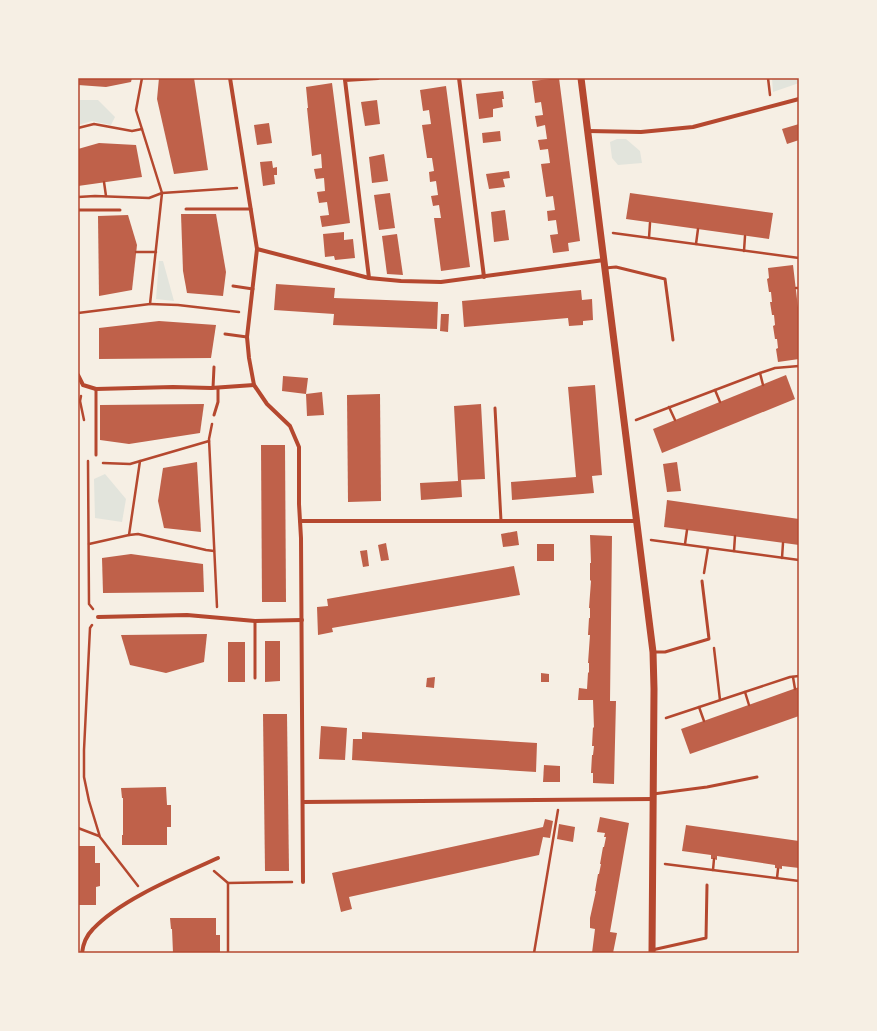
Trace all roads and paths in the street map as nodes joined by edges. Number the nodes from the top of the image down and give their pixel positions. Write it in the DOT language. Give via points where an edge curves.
graph roads {
  1 [pos="142,78"];
  2 [pos="230,78"];
  3 [pos="378,78"];
  4 [pos="459,78"];
  5 [pos="581,78"];
  6 [pos="768,78"];
  7 [pos="799,99"];
  8 [pos="770,107"];
  9 [pos="78,128"];
  10 [pos="142,129"];
  11 [pos="588,131"];
  12 [pos="104,182"];
  13 [pos="247,187"];
  14 [pos="162,193"];
  15 [pos="106,196"];
  16 [pos="78,197"];
  17 [pos="186,209"];
  18 [pos="251,209"];
  19 [pos="78,210"];
  20 [pos="120,210"];
  21 [pos="650,223"];
  22 [pos="698,229"];
  23 [pos="600,231"];
  24 [pos="745,236"];
  25 [pos="649,238"];
  26 [pos="696,244"];
  27 [pos="257,249"];
  28 [pos="744,251"];
  29 [pos="136,252"];
  30 [pos="156,252"];
  31 [pos="799,258"];
  32 [pos="604,260"];
  33 [pos="605,268"];
  34 [pos="484,277"];
  35 [pos="369,278"];
  36 [pos="233,286"];
  37 [pos="253,289"];
  38 [pos="150,304"];
  39 [pos="78,313"];
  40 [pos="250,313"];
  41 [pos="225,334"];
  42 [pos="247,337"];
  43 [pos="673,340"];
  44 [pos="799,366"];
  45 [pos="214,367"];
  46 [pos="760,372"];
  47 [pos="78,375"];
  48 [pos="763,384"];
  49 [pos="83,385"];
  50 [pos="254,385"];
  51 [pos="215,388"];
  52 [pos="96,389"];
  53 [pos="715,390"];
  54 [pos="720,402"];
  55 [pos="669,407"];
  56 [pos="495,408"];
  57 [pos="214,415"];
  58 [pos="675,420"];
  59 [pos="85,424"];
  60 [pos="625,425"];
  61 [pos="209,441"];
  62 [pos="96,455"];
  63 [pos="88,456"];
  64 [pos="140,461"];
  65 [pos="88,463"];
  66 [pos="95,463"];
  67 [pos="102,463"];
  68 [pos="300,521"];
  69 [pos="501,521"];
  70 [pos="636,521"];
  71 [pos="687,530"];
  72 [pos="129,535"];
  73 [pos="735,536"];
  74 [pos="639,538"];
  75 [pos="783,543"];
  76 [pos="89,544"];
  77 [pos="685,544"];
  78 [pos="708,548"];
  79 [pos="214,551"];
  80 [pos="734,551"];
  81 [pos="782,558"];
  82 [pos="799,560"];
  83 [pos="702,581"];
  84 [pos="98,617"];
  85 [pos="217,617"];
  86 [pos="255,620"];
  87 [pos="302,620"];
  88 [pos="709,638"];
  89 [pos="653,652"];
  90 [pos="793,676"];
  91 [pos="799,676"];
  92 [pos="255,678"];
  93 [pos="795,689"];
  94 [pos="745,692"];
  95 [pos="720,700"];
  96 [pos="749,705"];
  97 [pos="699,707"];
  98 [pos="704,721"];
  99 [pos="654,722"];
  100 [pos="757,777"];
  101 [pos="653,796"];
  102 [pos="560,800"];
  103 [pos="303,802"];
  104 [pos="78,828"];
  105 [pos="100,837"];
  106 [pos="218,858"];
  107 [pos="714,859"];
  108 [pos="653,863"];
  109 [pos="206,864"];
  110 [pos="778,869"];
  111 [pos="713,870"];
  112 [pos="777,878"];
  113 [pos="799,881"];
  114 [pos="303,882"];
  115 [pos="228,883"];
  116 [pos="707,885"];
  117 [pos="144,894"];
  118 [pos="652,951"];
  119 [pos="82,953"];
  120 [pos="228,953"];
  121 [pos="534,953"];
  1 -- 10 [label="path" via="136,110"];
  2 -- 13 [label="street"];
  3 -- 35 [label="street" via="345,80"];
  4 -- 34 [label="street"];
  5 -- 11 [label="street"];
  6 -- 8 [label="path"];
  7 -- 8 [label="street"];
  8 -- 11 [label="street" via="693,127 641,132"];
  9 -- 10 [label="path" via="94,124 132,131"];
  10 -- 14 [label="path"];
  11 -- 23 [label="street"];
  12 -- 15 [label="path"];
  13 -- 14 [label="path"];
  13 -- 18 [label="street"];
  14 -- 15 [label="path" via="149,198"];
  14 -- 30 [label="path"];
  15 -- 16 [label="path"];
  17 -- 18 [label="lane"];
  18 -- 27 [label="street"];
  19 -- 20 [label="lane"];
  21 -- 25 [label="path"];
  22 -- 26 [label="path"];
  23 -- 25 [label="path"];
  23 -- 32 [label="street"];
  24 -- 28 [label="path"];
  25 -- 26 [label="path"];
  26 -- 28 [label="path"];
  27 -- 35 [label="street"];
  27 -- 37 [label="street"];
  28 -- 31 [label="path"];
  29 -- 30 [label="path"];
  30 -- 38 [label="path"];
  32 -- 33 [label="street"];
  32 -- 34 [label="street"];
  33 -- 43 [label="lane" via="616,267 665,279"];
  33 -- 60 [label="street"];
  34 -- 35 [label="street" via="441,282"];
  36 -- 37 [label="lane"];
  37 -- 40 [label="street"];
  38 -- 39 [label="path"];
  38 -- 40 [label="path"];
  40 -- 42 [label="street"];
  41 -- 42 [label="lane"];
  42 -- 50 [label="street"];
  44 -- 46 [label="path"];
  45 -- 51 [label="lane"];
  46 -- 48 [label="path"];
  46 -- 53 [label="path"];
  47 -- 49 [label="street"];
  49 -- 52 [label="street"];
  49 -- 59 [label="path" via="80,401"];
  50 -- 51 [label="street"];
  50 -- 68 [label="street" via="267,404 290,426 299,446"];
  51 -- 52 [label="street"];
  51 -- 57 [label="lane" via="218,402"];
  52 -- 62 [label="lane"];
  53 -- 54 [label="path"];
  53 -- 55 [label="path"];
  55 -- 58 [label="path"];
  55 -- 60 [label="path"];
  56 -- 69 [label="lane"];
  57 -- 61 [label="path"];
  60 -- 70 [label="street"];
  61 -- 64 [label="path"];
  61 -- 79 [label="path"];
  63 -- 65 [label="path"];
  64 -- 67 [label="path" via="130,464"];
  64 -- 72 [label="path"];
  65 -- 66 [label="path"];
  65 -- 76 [label="path"];
  68 -- 69 [label="street"];
  68 -- 87 [label="street"];
  69 -- 70 [label="street"];
  70 -- 74 [label="street"];
  71 -- 77 [label="path"];
  72 -- 76 [label="path"];
  72 -- 79 [label="path" via="138,534"];
  73 -- 80 [label="path"];
  74 -- 77 [label="path"];
  74 -- 89 [label="street"];
  75 -- 81 [label="path"];
  76 -- 84 [label="path" via="90,604"];
  77 -- 78 [label="path"];
  78 -- 80 [label="path"];
  78 -- 83 [label="path"];
  79 -- 85 [label="path"];
  80 -- 81 [label="path"];
  81 -- 82 [label="path"];
  83 -- 88 [label="lane"];
  84 -- 85 [label="street"];
  84 -- 105 [label="path" via="90,628 84,777"];
  85 -- 86 [label="street"];
  86 -- 87 [label="street"];
  86 -- 92 [label="lane"];
  87 -- 103 [label="street"];
  88 -- 89 [label="lane" via="665,652"];
  88 -- 95 [label="path" via="714,644"];
  89 -- 99 [label="street"];
  90 -- 91 [label="path"];
  90 -- 93 [label="path"];
  90 -- 94 [label="path"];
  94 -- 95 [label="path"];
  94 -- 96 [label="path"];
  95 -- 97 [label="path"];
  97 -- 98 [label="path"];
  97 -- 99 [label="path"];
  99 -- 101 [label="street"];
  100 -- 101 [label="lane"];
  101 -- 102 [label="street"];
  101 -- 108 [label="street"];
  102 -- 103 [label="street"];
  102 -- 121 [label="path"];
  103 -- 114 [label="street"];
  104 -- 105 [label="path"];
  105 -- 117 [label="path"];
  106 -- 109 [label="street"];
  107 -- 111 [label="path"];
  108 -- 111 [label="path"];
  108 -- 118 [label="street"];
  109 -- 115 [label="path"];
  109 -- 117 [label="street"];
  110 -- 112 [label="path"];
  111 -- 112 [label="path"];
  112 -- 113 [label="path"];
  114 -- 115 [label="path"];
  115 -- 120 [label="path"];
  116 -- 118 [label="lane" via="706,938"];
  117 -- 119 [label="street" via="111,914 92,930"];
}
